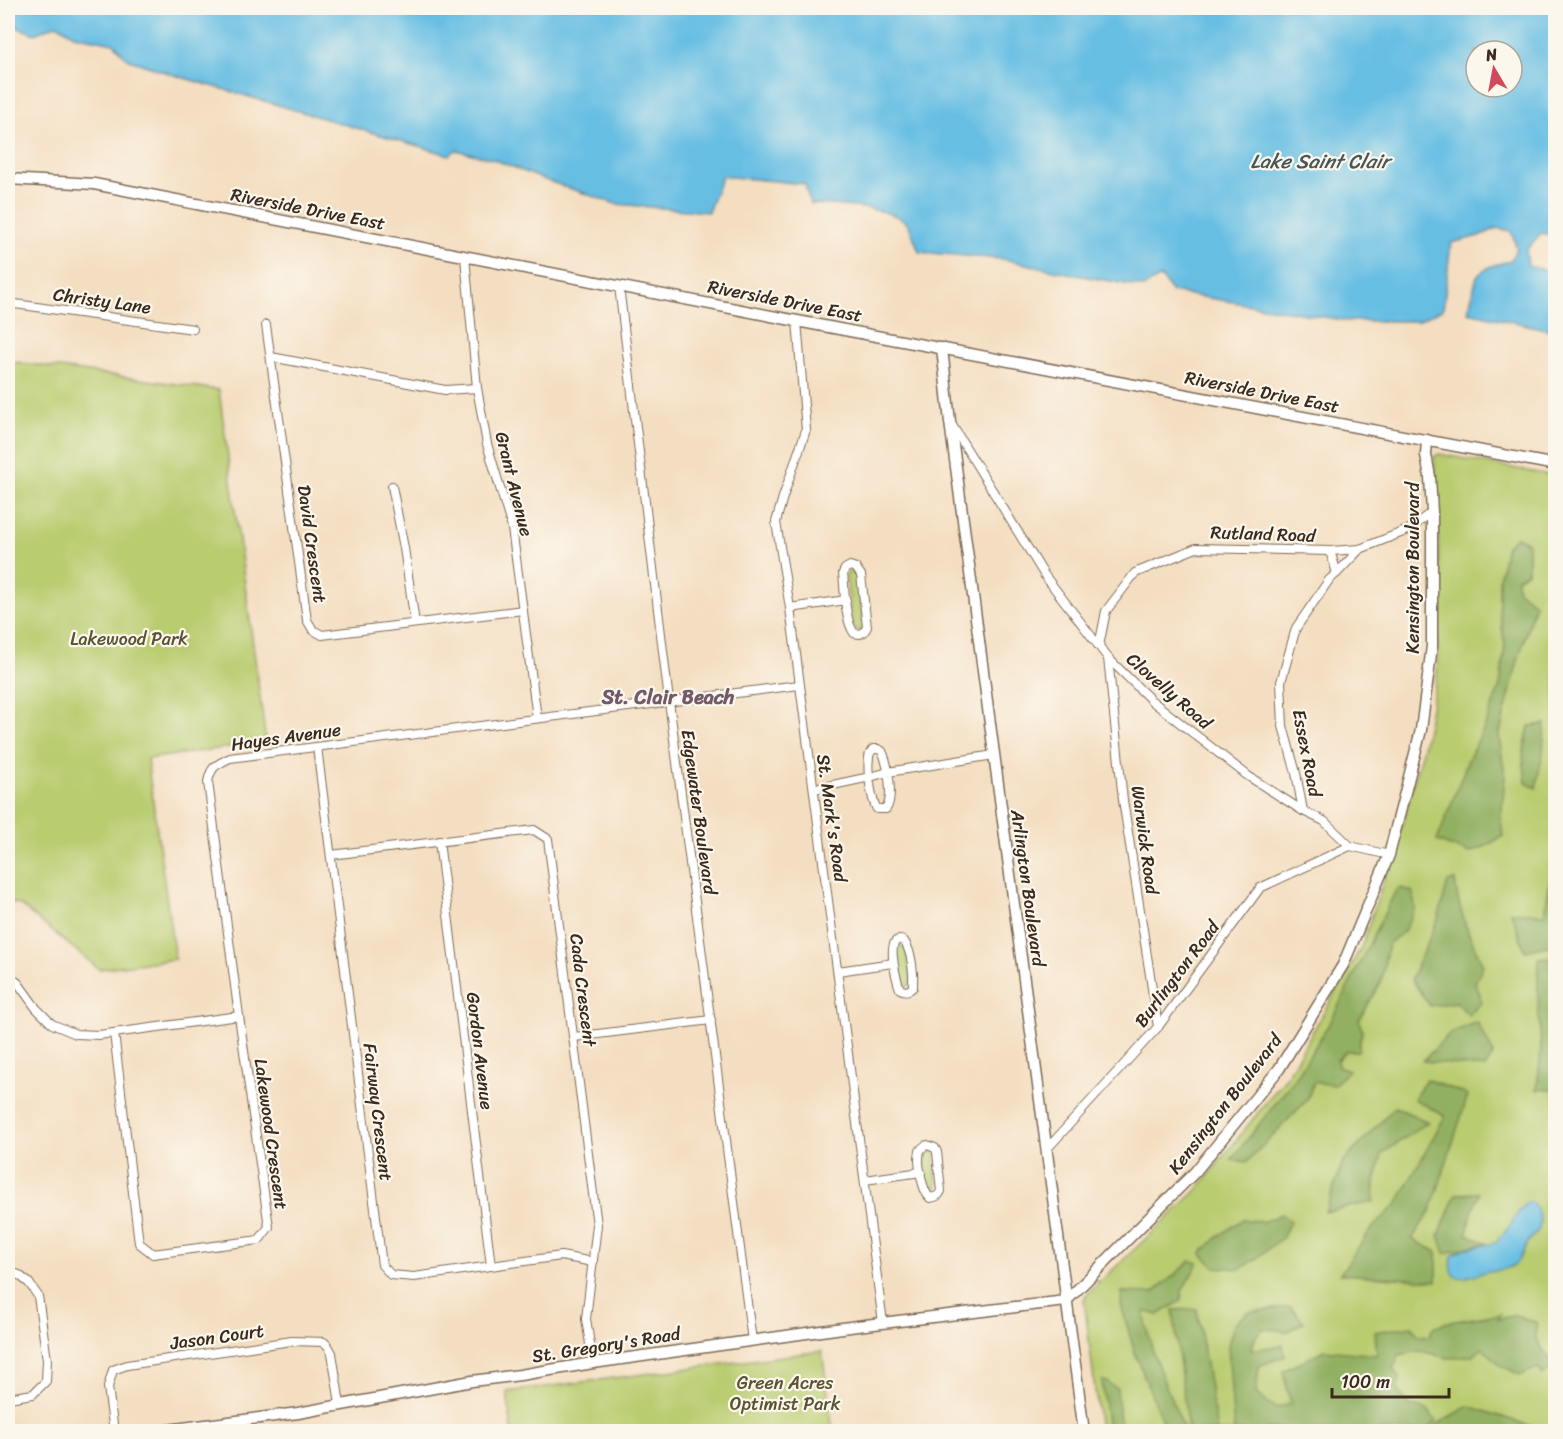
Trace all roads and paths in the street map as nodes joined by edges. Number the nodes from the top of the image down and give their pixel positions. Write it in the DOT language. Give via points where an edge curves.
graph roads {
  1 [pos="8,179"];
  2 [pos="465,257"];
  3 [pos="619,286"];
  4 [pos="8,303"];
  5 [pos="797,321"];
  6 [pos="266,325"];
  7 [pos="193,329"];
  8 [pos="942,348"];
  9 [pos="271,357"];
  10 [pos="477,388"];
  11 [pos="950,422"];
  12 [pos="1427,440"];
  13 [pos="1556,465"];
  14 [pos="392,486"];
  15 [pos="1432,512"];
  16 [pos="1360,549"];
  17 [pos="1330,551"];
  18 [pos="1337,573"];
  19 [pos="846,600"];
  20 [pos="790,608"];
  21 [pos="523,610"];
  22 [pos="415,623"];
  23 [pos="1099,646"];
  24 [pos="1108,658"];
  25 [pos="799,685"];
  26 [pos="669,701"];
  27 [pos="537,718"];
  28 [pos="317,747"];
  29 [pos="994,754"];
  30 [pos="888,772"];
  31 [pos="870,777"];
  32 [pos="814,789"];
  33 [pos="1303,811"];
  34 [pos="439,841"];
  35 [pos="1350,846"];
  36 [pos="331,855"];
  37 [pos="1389,855"];
  38 [pos="893,963"];
  39 [pos="838,971"];
  40 [pos="8,975"];
  41 [pos="239,1016"];
  42 [pos="711,1020"];
  43 [pos="1158,1027"];
  44 [pos="114,1033"];
  45 [pos="574,1037"];
  46 [pos="1046,1150"];
  47 [pos="921,1172"];
  48 [pos="865,1180"];
  49 [pos="593,1262"];
  50 [pos="491,1266"];
  51 [pos="8,1271"];
  52 [pos="1066,1301"];
  53 [pos="883,1323"];
  54 [pos="752,1341"];
  55 [pos="592,1363"];
  56 [pos="8,1398"];
  57 [pos="340,1404"];
  58 [pos="114,1431"];
  59 [pos="152,1431"];
  60 [pos="1084,1431"];
  1 -- 2 [label="street, Riverside Drive East" via="94,184"];
  2 -- 3 [label="street, Riverside Drive East"];
  2 -- 10 [label="street, Grant Avenue"];
  3 -- 5 [label="street, Riverside Drive East"];
  3 -- 26 [label="street, Edgewater Boulevard"];
  4 -- 7 [label="street, Christy Lane"];
  5 -- 8 [label="street, Riverside Drive East"];
  5 -- 20 [label="street, St. Mark's Road" via="806,430 776,522"];
  6 -- 9 [label="street, David Crescent"];
  8 -- 11 [label="street, Arlington Boulevard"];
  8 -- 12 [label="street, Riverside Drive East"];
  9 -- 10 [label="street" via="445,390"];
  9 -- 22 [label="street, David Crescent" via="310,626 322,635"];
  10 -- 21 [label="street, Grant Avenue" via="487,444 512,528"];
  11 -- 23 [label="street, Clovelly Road" via="1044,576"];
  11 -- 29 [label="street, Arlington Boulevard"];
  12 -- 13 [label="street, Riverside Drive East"];
  12 -- 15 [label="street, Kensington Boulevard"];
  14 -- 22 [label="street"];
  15 -- 16 [label="street, Rutland Road" via="1408,530"];
  15 -- 37 [label="street, Kensington Boulevard" via="1432,646 1421,730"];
  16 -- 17 [label="street, Rutland Road"];
  16 -- 18 [label="street, Essex Road"];
  17 -- 18 [label="street"];
  17 -- 23 [label="street, Rutland Road" via="1196,548 1135,573 1106,610"];
  18 -- 33 [label="street, Essex Road" via="1296,628 1281,682 1283,726"];
  19 -- 19 [label="street" via="852,631 862,633 867,627 861,575 853,567 844,570"];
  19 -- 20 [label="street"];
  20 -- 25 [label="street, St. Mark's Road"];
  21 -- 22 [label="street, David Crescent"];
  21 -- 27 [label="street, Grant Avenue"];
  23 -- 24 [label="street, Clovelly Road"];
  24 -- 33 [label="street, Clovelly Road" via="1152,701 1248,777"];
  24 -- 43 [label="street, Warwick Road" via="1123,800"];
  25 -- 26 [label="street, Hayes Avenue"];
  25 -- 32 [label="street, St. Mark's Road"];
  26 -- 27 [label="street, Hayes Avenue"];
  26 -- 42 [label="street, Edgewater Boulevard"];
  27 -- 28 [label="street, Hayes Avenue"];
  28 -- 36 [label="street, Fairway Crescent"];
  28 -- 41 [label="street, Hayes Avenue" via="230,758 210,771 208,782"];
  29 -- 30 [label="street"];
  29 -- 46 [label="street, Arlington Boulevard"];
  30 -- 31 [label="street"];
  30 -- 31 [label="street" via="882,751 873,749 868,758"];
  30 -- 31 [label="street" via="890,800 886,809 877,809 874,804"];
  31 -- 32 [label="street"];
  32 -- 39 [label="street, St. Mark's Road"];
  33 -- 35 [label="street, Clovelly Road" via="1324,821"];
  34 -- 36 [label="street, Cada Crescent"];
  34 -- 45 [label="street, Cada Crescent" via="534,830 548,839"];
  34 -- 50 [label="street, Gordon Avenue"];
  35 -- 37 [label="street"];
  35 -- 43 [label="street, Burlington Road" via="1260,888"];
  36 -- 50 [label="street, Fairway Crescent" via="382,1265 391,1275 414,1277"];
  37 -- 52 [label="street, Kensington Boulevard" via="1343,965 1279,1069 1195,1173"];
  38 -- 38 [label="street" via="900,989 910,990 914,979 904,941 893,944"];
  38 -- 39 [label="street"];
  39 -- 48 [label="street, St. Mark's Road"];
  40 -- 44 [label="street" via="52,1024 76,1034"];
  41 -- 44 [label="street"];
  41 -- 44 [label="street, Lakewood Crescent" via="269,1227 259,1240 153,1254 139,1243"];
  42 -- 45 [label="street"];
  42 -- 54 [label="street, Edgewater Boulevard"];
  43 -- 46 [label="street, Burlington Road"];
  45 -- 49 [label="street, Cada Crescent" via="597,1225"];
  46 -- 52 [label="street, Arlington Boulevard"];
  47 -- 47 [label="street" via="927,1195 937,1196 941,1187 937,1152 932,1146 921,1150"];
  47 -- 48 [label="street"];
  48 -- 53 [label="street, St. Mark's Road"];
  49 -- 50 [label="street, Fairway Crescent" via="561,1256"];
  49 -- 55 [label="street, Cada Crescent" via="586,1319"];
  51 -- 56 [label="street" via="29,1283 38,1296 47,1360 46,1381 33,1394"];
  52 -- 53 [label="street, St. Gregory's Road"];
  52 -- 60 [label="street, Arlington Boulevard"];
  53 -- 54 [label="street, St. Gregory's Road"];
  54 -- 55 [label="street, St. Gregory's Road"];
  55 -- 57 [label="street, St. Gregory's Road"];
  57 -- 58 [label="street, Jason Court" via="328,1346 324,1342 292,1341 113,1370 108,1386"];
  57 -- 59 [label="street, St. Gregory's Road"];
}
